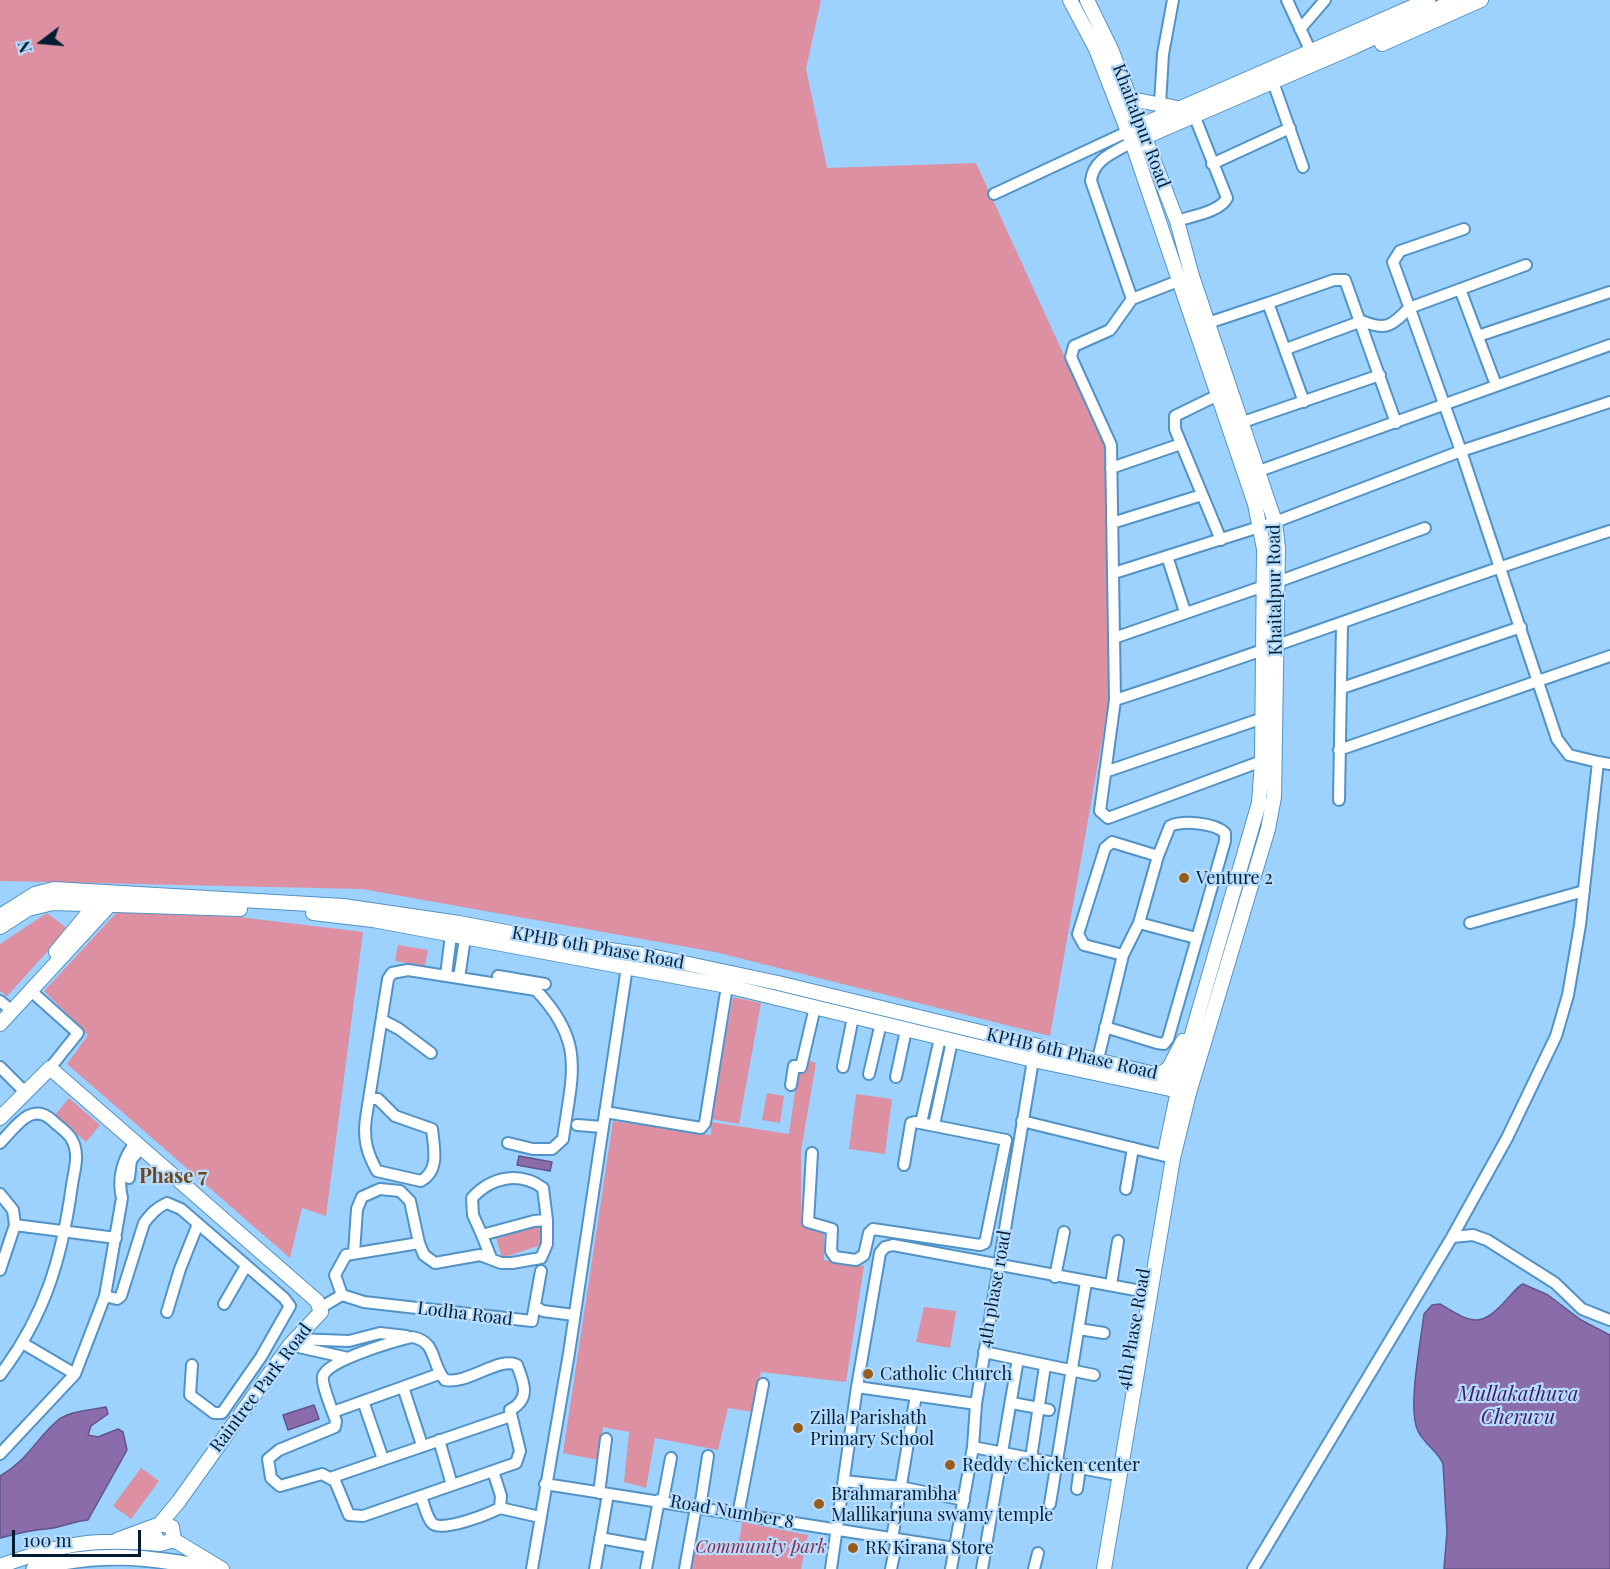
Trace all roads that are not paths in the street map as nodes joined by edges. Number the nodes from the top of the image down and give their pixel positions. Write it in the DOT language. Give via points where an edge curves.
graph roads {
  1 [pos="1070,0"];
  2 [pos="1088,0"];
  3 [pos="1287,0"];
  4 [pos="1325,0"];
  5 [pos="1410,0"];
  6 [pos="1428,0"];
  7 [pos="1456,0"];
  8 [pos="1481,0"];
  9 [pos="1171,1"];
  10 [pos="1300,29"];
  11 [pos="1311,52"];
  12 [pos="1333,56"];
  13 [pos="1273,82"];
  14 [pos="1131,99"];
  15 [pos="1160,104"];
  16 [pos="1188,112"];
  17 [pos="1290,128"];
  18 [pos="1143,131"];
  19 [pos="1129,137"];
  20 [pos="1212,164"];
  21 [pos="1303,167"];
  22 [pos="994,194"];
  23 [pos="1177,221"];
  24 [pos="1464,229"];
  25 [pos="1526,265"];
  26 [pos="1186,278"];
  27 [pos="1460,289"];
  28 [pos="1610,292"];
  29 [pos="1132,299"];
  30 [pos="1268,303"];
  31 [pos="1409,308"];
  32 [pos="1362,321"];
  33 [pos="1208,323"];
  34 [pos="1478,336"];
  35 [pos="1610,345"];
  36 [pos="1286,349"];
  37 [pos="1380,375"];
  38 [pos="1496,385"];
  39 [pos="1218,395"];
  40 [pos="1304,402"];
  41 [pos="1610,402"];
  42 [pos="1443,404"];
  43 [pos="1243,422"];
  44 [pos="1396,423"];
  45 [pos="1181,444"];
  46 [pos="1461,451"];
  47 [pos="1112,468"];
  48 [pos="1259,471"];
  49 [pos="1202,495"];
  50 [pos="1112,523"];
  51 [pos="1268,524"];
  52 [pos="1425,528"];
  53 [pos="1610,531"];
  54 [pos="1221,540"];
  55 [pos="1167,556"];
  56 [pos="1500,566"];
  57 [pos="1114,573"];
  58 [pos="1270,584"];
  59 [pos="1185,612"];
  60 [pos="1342,624"];
  61 [pos="1521,627"];
  62 [pos="1114,638"];
  63 [pos="1277,647"];
  64 [pos="1263,652"];
  65 [pos="1610,656"];
  66 [pos="1538,680"];
  67 [pos="1342,688"];
  68 [pos="1115,700"];
  69 [pos="1263,718"];
  70 [pos="1339,750"];
  71 [pos="1262,761"];
  72 [pos="1598,762"];
  73 [pos="1610,764"];
  74 [pos="1105,772"];
  75 [pos="1339,800"];
  76 [pos="1158,856"];
  77 [pos="1584,891"];
  78 [pos="109,898"];
  79 [pos="374,915"];
  80 [pos="0,916"];
  81 [pos="1470,923"];
  82 [pos="1139,924"];
  83 [pos="0,927"];
  84 [pos="458,937"];
  85 [pos="1196,938"];
  86 [pos="1123,955"];
  87 [pos="627,967"];
  88 [pos="446,974"];
  89 [pos="459,978"];
  90 [pos="482,981"];
  91 [pos="545,984"];
  92 [pos="727,986"];
  93 [pos="31,991"];
  94 [pos="2,1007"];
  95 [pos="815,1007"];
  96 [pos="853,1017"];
  97 [pos="382,1020"];
  98 [pos="881,1023"];
  99 [pos="0,1024"];
  100 [pos="1195,1024"];
  101 [pos="1105,1027"];
  102 [pos="906,1030"];
  103 [pos="946,1040"];
  104 [pos="1036,1045"];
  105 [pos="431,1053"];
  106 [pos="1098,1059"];
  107 [pos="1033,1060"];
  108 [pos="0,1067"];
  109 [pos="843,1067"];
  110 [pos="50,1068"];
  111 [pos="869,1074"];
  112 [pos="1159,1075"];
  113 [pos="896,1077"];
  114 [pos="791,1085"];
  115 [pos="1184,1086"];
  116 [pos="25,1092"];
  117 [pos="369,1099"];
  118 [pos="605,1112"];
  119 [pos="0,1118"];
  120 [pos="1022,1121"];
  121 [pos="921,1123"];
  122 [pos="577,1125"];
  123 [pos="934,1125"];
  124 [pos="603,1127"];
  125 [pos="0,1143"];
  126 [pos="508,1143"];
  127 [pos="138,1145"];
  128 [pos="1133,1148"];
  129 [pos="812,1153"];
  130 [pos="1165,1156"];
  131 [pos="904,1165"];
  132 [pos="1126,1189"];
  133 [pos="0,1194"];
  134 [pos="547,1220"];
  135 [pos="198,1224"];
  136 [pos="15,1225"];
  137 [pos="66,1230"];
  138 [pos="1064,1232"];
  139 [pos="482,1235"];
  140 [pos="1452,1237"];
  141 [pos="116,1238"];
  142 [pos="1118,1241"];
  143 [pos="419,1243"];
  144 [pos="354,1253"];
  145 [pos="491,1258"];
  146 [pos="246,1266"];
  147 [pos="1000,1267"];
  148 [pos="0,1270"];
  149 [pos="541,1271"];
  150 [pos="331,1276"];
  151 [pos="1055,1277"];
  152 [pos="1086,1282"];
  153 [pos="1111,1285"];
  154 [pos="1141,1291"];
  155 [pos="105,1296"];
  156 [pos="339,1298"];
  157 [pos="224,1304"];
  158 [pos="320,1308"];
  159 [pos="538,1308"];
  160 [pos="167,1312"];
  161 [pos="574,1315"];
  162 [pos="1610,1320"];
  163 [pos="1079,1329"];
  164 [pos="1104,1333"];
  165 [pos="412,1337"];
  166 [pos="349,1341"];
  167 [pos="293,1342"];
  168 [pos="24,1344"];
  169 [pos="984,1352"];
  170 [pos="331,1353"];
  171 [pos="348,1358"];
  172 [pos="1018,1359"];
  173 [pos="192,1365"];
  174 [pos="1045,1366"];
  175 [pos="1073,1371"];
  176 [pos="75,1374"];
  177 [pos="439,1374"];
  178 [pos="0,1375"];
  179 [pos="1094,1375"];
  180 [pos="763,1384"];
  181 [pos="403,1387"];
  182 [pos="857,1387"];
  183 [pos="916,1395"];
  184 [pos="363,1401"];
  185 [pos="1012,1403"];
  186 [pos="976,1404"];
  187 [pos="1043,1409"];
  188 [pos="333,1412"];
  189 [pos="511,1416"];
  190 [pos="606,1438"];
  191 [pos="439,1440"];
  192 [pos="422,1445"];
  193 [pos="973,1447"];
  194 [pos="1003,1453"];
  195 [pos="0,1454"];
  196 [pos="708,1456"];
  197 [pos="671,1458"];
  198 [pos="1031,1458"];
  199 [pos="383,1459"];
  200 [pos="1056,1463"];
  201 [pos="1080,1468"];
  202 [pos="493,1471"];
  203 [pos="1111,1474"];
  204 [pos="330,1478"];
  205 [pos="844,1481"];
  206 [pos="545,1484"];
  207 [pos="453,1485"];
  208 [pos="900,1487"];
  209 [pos="1077,1489"];
  210 [pos="603,1494"];
  211 [pos="421,1496"];
  212 [pos="661,1500"];
  213 [pos="964,1500"];
  214 [pos="179,1501"];
  215 [pos="1050,1504"];
  216 [pos="698,1507"];
  217 [pos="500,1508"];
  218 [pos="738,1515"];
  219 [pos="540,1517"];
  220 [pos="160,1524"];
  221 [pos="836,1530"];
  222 [pos="169,1538"];
  223 [pos="600,1538"];
  224 [pos="894,1539"];
  225 [pos="117,1540"];
  226 [pos="650,1547"];
  227 [pos="954,1548"];
  228 [pos="1038,1553"];
  229 [pos="0,1566"];
  230 [pos="34,1569"];
  231 [pos="214,1569"];
  232 [pos="222,1569"];
  233 [pos="532,1569"];
  234 [pos="595,1569"];
  235 [pos="646,1569"];
  236 [pos="685,1569"];
  237 [pos="831,1569"];
  238 [pos="891,1569"];
  239 [pos="951,1569"];
  240 [pos="982,1569"];
  241 [pos="1034,1569"];
  242 [pos="1095,1569"];
  243 [pos="1104,1569"];
  244 [pos="1253,1569"];
  1 -- 19 [label="street, Khaitalpur Road" via="1096,49"];
  2 -- 14 [label="street, Khaitalpur Road"];
  3 -- 10 [label="street"];
  4 -- 10 [label="street"];
  5 -- 11 [label="street" via="1335,34"];
  6 -- 11 [label="street"];
  7 -- 12 [label="street"];
  8 -- 12 [label="street" via="1357,55"];
  9 -- 15 [label="street"];
  10 -- 11 [label="street"];
  11 -- 16 [label="street"];
  12 -- 13 [label="street"];
  13 -- 16 [label="street"];
  13 -- 17 [label="street"];
  14 -- 15 [label="street"];
  14 -- 18 [label="street, Khaitalpur Road"];
  15 -- 16 [label="street"];
  16 -- 18 [label="street"];
  16 -- 20 [label="street"];
  17 -- 20 [label="street"];
  17 -- 21 [label="street"];
  18 -- 23 [label="street, Khaitalpur Road"];
  19 -- 22 [label="street"];
  19 -- 26 [label="street, Khaitalpur Road"];
  19 -- 29 [label="street" via="1099,161 1091,181"];
  20 -- 23 [label="street" via="1226,191 1224,204"];
  23 -- 26 [label="street, Khaitalpur Road"];
  24 -- 31 [label="street" via="1400,251 1393,262"];
  25 -- 27 [label="street"];
  26 -- 29 [label="street"];
  26 -- 33 [label="street, Khaitalpur Road"];
  26 -- 39 [label="street, Khaitalpur Road"];
  27 -- 31 [label="street"];
  27 -- 34 [label="street"];
  28 -- 34 [label="street"];
  29 -- 47 [label="street" via="1110,330 1074,346 1071,357 1111,445"];
  30 -- 32 [label="street" via="1341,279 1349,286"];
  30 -- 33 [label="street"];
  30 -- 36 [label="street"];
  31 -- 32 [label="street" via="1387,326 1376,327"];
  31 -- 42 [label="street"];
  32 -- 36 [label="street"];
  32 -- 37 [label="street"];
  33 -- 43 [label="street, Khaitalpur Road"];
  34 -- 38 [label="street"];
  35 -- 38 [label="street"];
  36 -- 40 [label="street"];
  37 -- 40 [label="street"];
  37 -- 44 [label="street"];
  38 -- 42 [label="street"];
  39 -- 45 [label="street" via="1175,416"];
  39 -- 51 [label="street, Khaitalpur Road"];
  40 -- 43 [label="street"];
  41 -- 46 [label="street"];
  42 -- 44 [label="street"];
  42 -- 46 [label="street"];
  43 -- 48 [label="street, Khaitalpur Road"];
  44 -- 48 [label="street"];
  45 -- 47 [label="street"];
  45 -- 49 [label="street"];
  46 -- 51 [label="street"];
  46 -- 56 [label="street"];
  47 -- 50 [label="street"];
  48 -- 51 [label="street, Khaitalpur Road"];
  49 -- 50 [label="street"];
  49 -- 54 [label="street"];
  50 -- 57 [label="street"];
  51 -- 54 [label="street"];
  51 -- 58 [label="street, Khaitalpur Road"];
  52 -- 58 [label="street"];
  53 -- 56 [label="street"];
  54 -- 55 [label="street"];
  55 -- 57 [label="street"];
  55 -- 59 [label="street"];
  56 -- 60 [label="street"];
  56 -- 61 [label="street"];
  57 -- 62 [label="street"];
  58 -- 59 [label="street"];
  58 -- 63 [label="street, Khaitalpur Road"];
  58 -- 64 [label="street, Khaitalpur Road"];
  59 -- 62 [label="street"];
  60 -- 63 [label="street"];
  60 -- 67 [label="street"];
  61 -- 66 [label="street"];
  61 -- 67 [label="street"];
  62 -- 68 [label="street"];
  63 -- 64 [label="street"];
  63 -- 115 [label="street, Khaitalpur Road" via="1275,777 1268,829"];
  64 -- 68 [label="street"];
  64 -- 69 [label="street, Khaitalpur Road"];
  65 -- 66 [label="street"];
  66 -- 70 [label="street"];
  66 -- 72 [label="street" via="1563,747 1578,759"];
  67 -- 70 [label="street"];
  68 -- 74 [label="street"];
  69 -- 71 [label="street, Khaitalpur Road"];
  69 -- 74 [label="street"];
  70 -- 75 [label="street"];
  71 -- 74 [label="street" via="1108,818 1100,811"];
  71 -- 100 [label="street, Khaitalpur Road" via="1252,831"];
  72 -- 73 [label="street"];
  72 -- 77 [label="street"];
  76 -- 82 [label="street"];
  76 -- 85 [label="street" via="1170,826 1176,823 1226,833"];
  76 -- 86 [label="street" via="1112,842 1105,848 1078,934 1084,945"];
  77 -- 81 [label="street"];
  77 -- 140 [label="street" via="1568,995 1556,1036 1507,1138"];
  78 -- 79 [label="street, KPHB 6th Phase Road"];
  78 -- 80 [label="street, KPHB 6th Phase Road" via="43,891"];
  78 -- 83 [label="street, KPHB 6th Phase Road" via="44,904"];
  78 -- 93 [label="street"];
  78 -- 94 [label="street"];
  79 -- 84 [label="street, KPHB 6th Phase Road"];
  79 -- 104 [label="street, KPHB 6th Phase Road" via="651,956"];
  82 -- 85 [label="street"];
  82 -- 86 [label="street"];
  84 -- 87 [label="street, KPHB 6th Phase Road"];
  84 -- 88 [label="street"];
  84 -- 89 [label="street"];
  85 -- 101 [label="street" via="1164,1044"];
  86 -- 101 [label="street"];
  87 -- 92 [label="street, KPHB 6th Phase Road"];
  87 -- 118 [label="street"];
  88 -- 89 [label="street"];
  88 -- 97 [label="street" via="408,970 392,973"];
  89 -- 90 [label="street"];
  90 -- 91 [label="street" via="489,975"];
  90 -- 126 [label="street" via="536,990 566,1029 574,1064 563,1139 558,1146 532,1149"];
  92 -- 95 [label="street, KPHB 6th Phase Road"];
  92 -- 118 [label="street" via="705,1123 701,1128"];
  93 -- 99 [label="street"];
  93 -- 110 [label="street" via="78,1033"];
  95 -- 96 [label="street, KPHB 6th Phase Road"];
  95 -- 114 [label="street" via="801,1067 794,1066"];
  96 -- 98 [label="street, KPHB 6th Phase Road"];
  96 -- 109 [label="street"];
  97 -- 105 [label="street"];
  97 -- 117 [label="street"];
  98 -- 102 [label="street, KPHB 6th Phase Road"];
  98 -- 111 [label="street"];
  100 -- 112 [label="street" via="1169,1068"];
  100 -- 115 [label="street, Khaitalpur Road"];
  101 -- 106 [label="street"];
  102 -- 103 [label="street, KPHB 6th Phase Road"];
  102 -- 113 [label="street"];
  103 -- 107 [label="street, KPHB 6th Phase Road"];
  103 -- 121 [label="street"];
  103 -- 123 [label="street"];
  104 -- 106 [label="street, KPHB 6th Phase Road"];
  104 -- 107 [label="street, 4th phase road"];
  106 -- 112 [label="street, KPHB 6th Phase Road"];
  107 -- 115 [label="street, KPHB 6th Phase Road"];
  107 -- 120 [label="street, 4th phase road"];
  108 -- 116 [label="street"];
  110 -- 116 [label="street"];
  110 -- 127 [label="street, Raintree Park Road"];
  112 -- 115 [label="street, KPHB 6th Phase Road"];
  115 -- 130 [label="street, 4th Phase Road"];
  115 -- 243 [label="street, 4th Phase Road"];
  116 -- 119 [label="street"];
  117 -- 117 [label="street" via="364,1137 377,1171 420,1181 430,1175 435,1165 432,1129 395,1116 378,1099"];
  118 -- 124 [label="street"];
  120 -- 128 [label="street"];
  120 -- 147 [label="street, 4th phase road"];
  121 -- 123 [label="street"];
  121 -- 131 [label="street" via="911,1123"];
  122 -- 124 [label="street"];
  123 -- 129 [label="street" via="1006,1140 986,1243 873,1229 864,1255 856,1260 835,1257 831,1251 832,1229 808,1222"];
  124 -- 161 [label="street"];
  125 -- 137 [label="street" via="28,1114 36,1112 48,1116 72,1139 76,1153"];
  127 -- 141 [label="street" via="122,1198"];
  127 -- 158 [label="street, Raintree Park Road"];
  128 -- 130 [label="street"];
  128 -- 132 [label="street"];
  130 -- 154 [label="street, 4th Phase Road"];
  133 -- 136 [label="street" via="13,1210"];
  134 -- 139 [label="street"];
  134 -- 139 [label="street" via="543,1188 520,1177 506,1178 488,1184 471,1198"];
  134 -- 145 [label="street" via="547,1244 541,1258 512,1263"];
  135 -- 146 [label="street"];
  135 -- 155 [label="street" via="168,1203 157,1207 144,1223 122,1296"];
  135 -- 160 [label="street"];
  136 -- 137 [label="street"];
  136 -- 148 [label="street"];
  137 -- 141 [label="street"];
  137 -- 168 [label="street" via="49,1289"];
  138 -- 151 [label="street"];
  139 -- 145 [label="street"];
  140 -- 162 [label="street" via="1473,1235 1487,1239 1555,1283 1582,1309"];
  140 -- 244 [label="street"];
  141 -- 155 [label="street"];
  142 -- 153 [label="street"];
  143 -- 144 [label="street"];
  143 -- 144 [label="street" via="410,1201 400,1191 380,1189 362,1197 357,1209"];
  143 -- 145 [label="street" via="424,1255 435,1263 480,1255"];
  144 -- 156 [label="street" via="342,1259 335,1275"];
  146 -- 157 [label="street"];
  146 -- 173 [label="street" via="284,1298 290,1306 287,1314 222,1413 214,1413 190,1395"];
  147 -- 151 [label="street"];
  147 -- 169 [label="street, 4th phase road"];
  147 -- 182 [label="street" via="893,1245 885,1247 880,1253"];
  149 -- 159 [label="street, Lodha Road"];
  150 -- 156 [label="street"];
  151 -- 152 [label="street"];
  152 -- 153 [label="street"];
  152 -- 163 [label="street"];
  153 -- 154 [label="street"];
  154 -- 203 [label="street, 4th Phase Road"];
  155 -- 176 [label="street"];
  156 -- 158 [label="street"];
  156 -- 159 [label="street, Lodha Road" via="526,1322 532,1321"];
  158 -- 167 [label="street, Raintree Park Road"];
  159 -- 161 [label="street"];
  161 -- 206 [label="street"];
  163 -- 164 [label="street"];
  163 -- 175 [label="street"];
  165 -- 166 [label="street" via="380,1333"];
  165 -- 171 [label="street"];
  165 -- 177 [label="street" via="429,1344"];
  166 -- 167 [label="street"];
  166 -- 170 [label="street"];
  167 -- 170 [label="street"];
  167 -- 214 [label="street, Raintree Park Road"];
  168 -- 176 [label="street"];
  168 -- 178 [label="street"];
  169 -- 172 [label="street"];
  169 -- 186 [label="street, 4th phase road"];
  170 -- 171 [label="street"];
  171 -- 188 [label="street" via="323,1375"];
  172 -- 174 [label="street"];
  172 -- 185 [label="street"];
  174 -- 175 [label="street"];
  174 -- 187 [label="street"];
  175 -- 179 [label="street"];
  175 -- 200 [label="street"];
  176 -- 195 [label="street"];
  177 -- 181 [label="street"];
  177 -- 189 [label="street" via="450,1381 506,1363 517,1365 525,1394 510,1410"];
  180 -- 218 [label="street"];
  181 -- 184 [label="street"];
  181 -- 192 [label="street"];
  182 -- 183 [label="street"];
  182 -- 205 [label="street"];
  183 -- 186 [label="street"];
  183 -- 208 [label="street"];
  184 -- 188 [label="street"];
  184 -- 199 [label="street"];
  185 -- 187 [label="street"];
  185 -- 194 [label="street"];
  186 -- 193 [label="street, 4th phase road"];
  187 -- 198 [label="street"];
  188 -- 204 [label="street" via="335,1427 329,1432 279,1450 268,1459 271,1478 280,1486 322,1474"];
  189 -- 191 [label="street"];
  189 -- 202 [label="street" via="519,1459"];
  190 -- 210 [label="street"];
  191 -- 192 [label="street"];
  191 -- 207 [label="street"];
  192 -- 199 [label="street"];
  193 -- 194 [label="street"];
  193 -- 213 [label="street, 4th phase road"];
  194 -- 198 [label="street"];
  194 -- 240 [label="street"];
  196 -- 216 [label="street"];
  197 -- 212 [label="street"];
  198 -- 200 [label="street"];
  199 -- 204 [label="street"];
  200 -- 201 [label="street"];
  200 -- 215 [label="street"];
  201 -- 203 [label="street"];
  201 -- 209 [label="street"];
  202 -- 207 [label="street"];
  202 -- 217 [label="street" via="501,1496"];
  203 -- 242 [label="street, 4th Phase Road"];
  204 -- 211 [label="street" via="335,1481 349,1515 363,1516"];
  205 -- 208 [label="street"];
  205 -- 221 [label="street"];
  206 -- 210 [label="street, Road Number 8"];
  206 -- 219 [label="street"];
  207 -- 211 [label="street"];
  208 -- 213 [label="street"];
  208 -- 224 [label="street"];
  210 -- 212 [label="street, Road Number 8"];
  210 -- 223 [label="street"];
  211 -- 217 [label="street" via="435,1526 445,1527"];
  212 -- 216 [label="street, Road Number 8"];
  212 -- 226 [label="street"];
  213 -- 227 [label="street, 4th phase road"];
  214 -- 220 [label="street, Raintree Park Road"];
  214 -- 222 [label="street, Raintree Park Road"];
  216 -- 218 [label="street, Road Number 8"];
  216 -- 236 [label="street"];
  217 -- 219 [label="street"];
  218 -- 221 [label="street, Road Number 8"];
  219 -- 233 [label="street"];
  220 -- 222 [label="street" via="168,1524"];
  220 -- 222 [label="street" via="154,1534"];
  220 -- 225 [label="street"];
  221 -- 224 [label="street, Road Number 8"];
  221 -- 237 [label="street"];
  222 -- 225 [label="street"];
  222 -- 232 [label="street"];
  223 -- 226 [label="street"];
  223 -- 234 [label="street"];
  224 -- 227 [label="street, Road Number 8"];
  224 -- 238 [label="street"];
  225 -- 229 [label="street" via="54,1547"];
  226 -- 235 [label="street"];
  227 -- 239 [label="street, 4th phase road"];
  228 -- 241 [label="street"];
  230 -- 231 [label="main road" via="116,1556 153,1557"];
}
